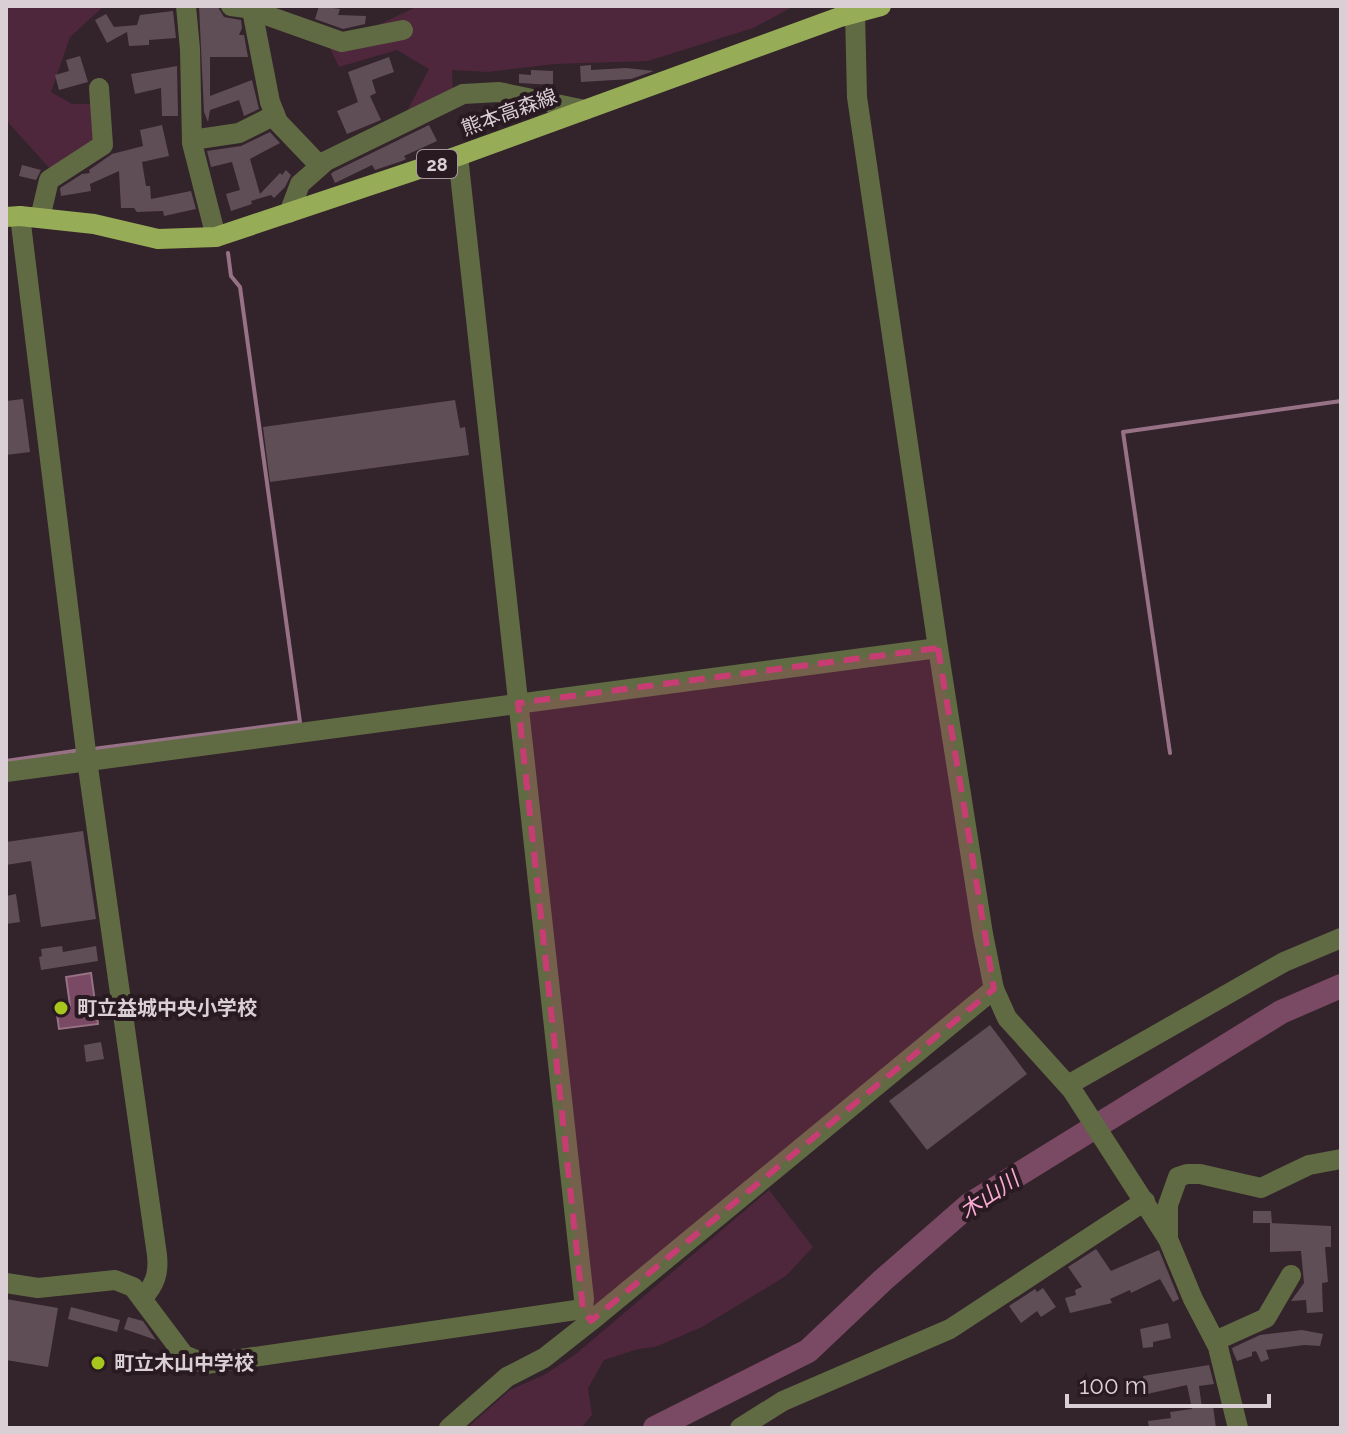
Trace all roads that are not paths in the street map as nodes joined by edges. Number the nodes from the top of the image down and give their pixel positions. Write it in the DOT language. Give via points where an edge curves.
graph roads {
  1 [pos="186,6"];
  2 [pos="231,6"];
  3 [pos="881,6"];
  4 [pos="252,10"];
  5 [pos="850,12"];
  6 [pos="403,30"];
  7 [pos="99,88"];
  8 [pos="585,110"];
  9 [pos="275,115"];
  10 [pos="192,140"];
  11 [pos="458,156"];
  12 [pos="320,166"];
  13 [pos="289,213"];
  14 [pos="22,217"];
  15 [pos="216,237"];
  16 [pos="938,648"];
  17 [pos="518,703"];
  18 [pos="87,760"];
  19 [pos="6,772"];
  20 [pos="1341,938"];
  21 [pos="994,989"];
  22 [pos="1070,1087"];
  23 [pos="1341,1159"];
  24 [pos="1144,1198"];
  25 [pos="1168,1239"];
  26 [pos="1291,1275"];
  27 [pos="6,1283"];
  28 [pos="143,1298"];
  29 [pos="587,1315"];
  30 [pos="1215,1341"];
  31 [pos="449,1428"];
  32 [pos="740,1428"];
  33 [pos="1238,1428"];
  1 -- 10 [label="street"];
  2 -- 4 [label="street"];
  3 -- 5 [label="main road, 熊本高森線 / 28"];
  4 -- 6 [label="street" via="342,42"];
  4 -- 9 [label="street"];
  5 -- 8 [label="main road, 熊本高森線 / 28"];
  5 -- 16 [label="street" via="857,97"];
  7 -- 14 [label="street" via="103,145 49,180"];
  8 -- 11 [label="main road, 熊本高森線 / 28"];
  8 -- 12 [label="street" via="499,92 463,94"];
  9 -- 10 [label="street" via="239,133"];
  9 -- 12 [label="street"];
  10 -- 15 [label="street"];
  11 -- 13 [label="main road, 熊本高森線 / 28"];
  11 -- 17 [label="street"];
  12 -- 13 [label="street" via="300,184"];
  13 -- 15 [label="main road, 熊本高森線 / 28"];
  14 -- 15 [label="main road, 熊本高森線 / 28" via="94,224 158,239"];
  14 -- 18 [label="street"];
  16 -- 17 [label="street"];
  16 -- 21 [label="street"];
  17 -- 18 [label="street"];
  17 -- 29 [label="street"];
  18 -- 19 [label="street"];
  18 -- 28 [label="street" via="157,1255 158,1272"];
  20 -- 22 [label="street" via="1284,962"];
  21 -- 22 [label="street" via="1007,1018"];
  21 -- 29 [label="street"];
  22 -- 24 [label="street"];
  23 -- 25 [label="street" via="1309,1165 1261,1188 1200,1174 1178,1177 1168,1205"];
  24 -- 25 [label="street"];
  24 -- 32 [label="street" via="950,1329 783,1401"];
  25 -- 30 [label="street"];
  26 -- 30 [label="street" via="1266,1318"];
  27 -- 28 [label="street" via="38,1288 115,1280"];
  28 -- 29 [label="street" via="184,1355 206,1364"];
  29 -- 31 [label="street" via="544,1358 507,1377"];
  30 -- 33 [label="street"];
}
